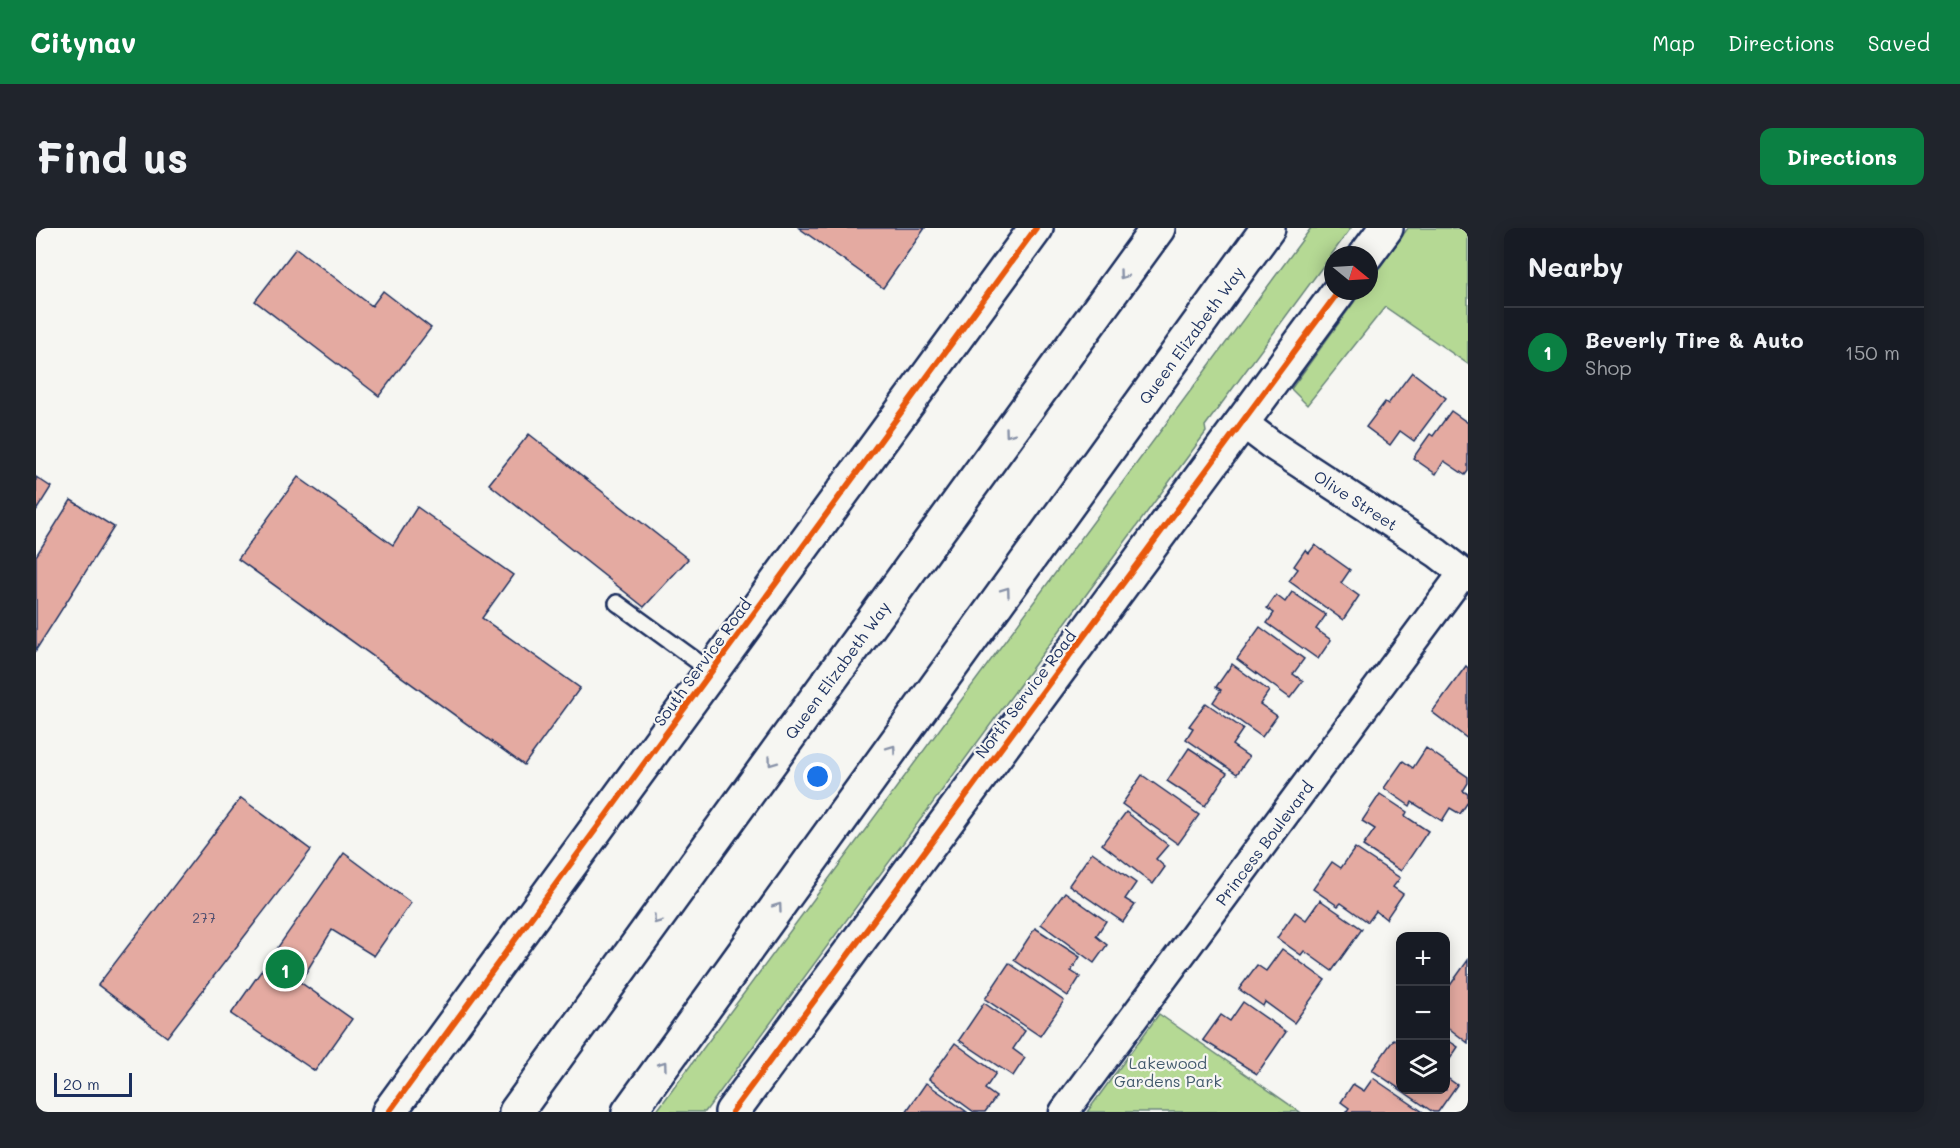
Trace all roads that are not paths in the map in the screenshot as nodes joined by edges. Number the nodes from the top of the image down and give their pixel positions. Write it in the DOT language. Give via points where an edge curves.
graph roads {
  1 [pos="1036,228"];
  2 [pos="1158,228"];
  3 [pos="1268,228"];
  4 [pos="1386,228"];
  5 [pos="1373,246"];
  6 [pos="1332,300"];
  7 [pos="1243,423"];
  8 [pos="1465,575"];
  9 [pos="617,603"];
  10 [pos="712,672"];
  11 [pos="389,1112"];
  12 [pos="516,1112"];
  13 [pos="629,1112"];
  14 [pos="732,1112"];
  15 [pos="1064,1112"];
  1 -- 10 [label="main road, South Service Road"];
  2 -- 12 [label="main road, Queen Elizabeth Way, one-way"];
  13 -- 3 [label="main road, Queen Elizabeth Way, one-way"];
  4 -- 5 [label="main road"];
  6 -- 7 [label="main road, North Service Road"];
  7 -- 8 [label="street, Olive Street"];
  7 -- 14 [label="main road, North Service Road"];
  8 -- 15 [label="street, Princess Boulevard"];
  9 -- 10 [label="lane"];
  10 -- 11 [label="main road, South Service Road"];
}
